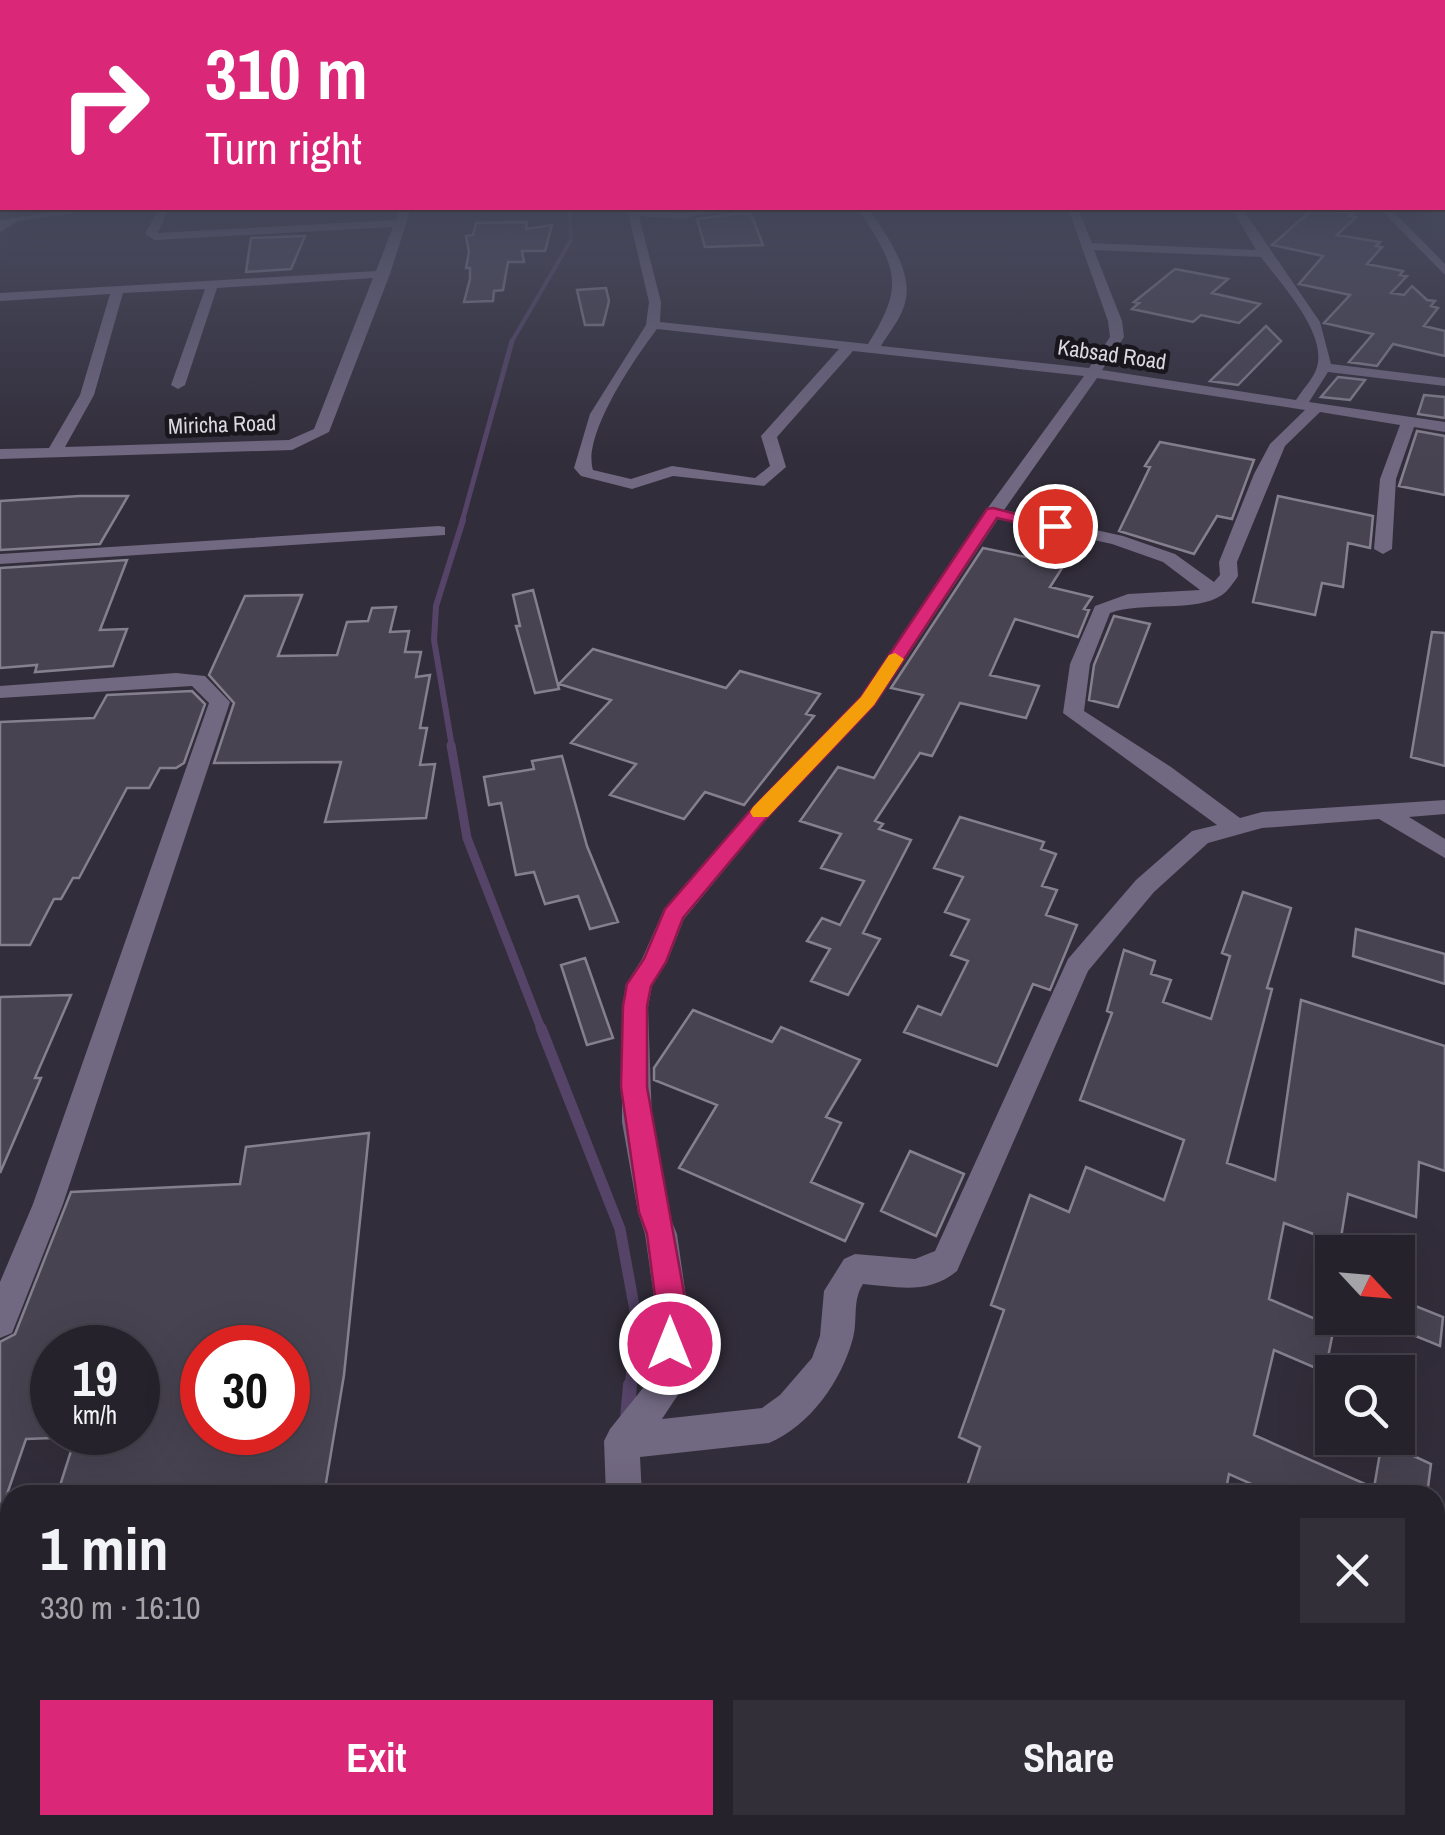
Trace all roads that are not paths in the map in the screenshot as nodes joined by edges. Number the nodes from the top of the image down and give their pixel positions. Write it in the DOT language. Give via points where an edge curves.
graph roads {
  1 [pos="186,286"];
  2 [pos="211,286"];
  3 [pos="379,286"];
  4 [pos="651,286"];
  5 [pos="898,286"];
  6 [pos="1102,286"];
  7 [pos="1289,286"];
  8 [pos="118,290"];
  9 [pos="0,297"];
  10 [pos="653,325"];
  11 [pos="850,345"];
  12 [pos="873,348"];
  13 [pos="1324,367"];
  14 [pos="1092,373"];
  15 [pos="1445,382"];
  16 [pos="178,385"];
  17 [pos="1308,406"];
  18 [pos="1409,420"];
  19 [pos="1445,426"];
  20 [pos="54,452"];
  21 [pos="0,454"];
  22 [pos="993,512"];
  23 [pos="439,530"];
  24 [pos="1383,549"];
  25 [pos="0,559"];
  26 [pos="1215,592"];
  27 [pos="1,693"];
  28 [pos="1445,807"];
  29 [pos="1383,811"];
  30 [pos="1232,826"];
  31 [pos="1445,850"];
  32 [pos="0,1322"];
  33 [pos="622,1440"];
  34 [pos="624,1485"];
  1 -- 8 [label="street"];
  2 -- 16 [label="street"];
  3 -- 20 [label="street, Miricha Road" via="313,438 292,445"];
  4 -- 10 [label="street"];
  5 -- 12 [label="street" via="899,304"];
  6 -- 14 [label="street" via="1118,337"];
  7 -- 13 [label="street" via="1318,336"];
  8 -- 9 [label="street"];
  8 -- 20 [label="street" via="87,395"];
  10 -- 11 [label="street, Kabsad Road"];
  10 -- 11 [label="street" via="583,444 587,473 632,484 672,472 758,482 778,467 769,436"];
  11 -- 12 [label="street, Kabsad Road"];
  12 -- 14 [label="street, Kabsad Road"];
  13 -- 15 [label="street"];
  13 -- 17 [label="street"];
  14 -- 17 [label="street, Kabsad Road"];
  14 -- 22 [label="street"];
  17 -- 18 [label="street, Kabsad Road"];
  17 -- 26 [label="street" via="1262,474 1228,562 1229,576"];
  18 -- 19 [label="street, Kabsad Road"];
  18 -- 24 [label="street" via="1388,479"];
  20 -- 21 [label="street, Miricha Road"];
  22 -- 26 [label="street" via="1169,558"];
  22 -- 33 [label="street" via="868,701 673,915 639,984 637,1122 671,1304 668,1384"];
  23 -- 25 [label="street"];
  26 -- 30 [label="street" via="1128,600 1102,610 1072,704 1073,714 1092,729 1163,772"];
  27 -- 32 [label="street" via="187,679 210,688 220,702 48,1204"];
  28 -- 29 [label="street"];
  29 -- 30 [label="street"];
  29 -- 31 [label="street"];
  30 -- 33 [label="street" via="1200,837 1146,886 1077,966 936,1272 854,1269 840,1292 836,1336 824,1369 769,1424"];
  33 -- 34 [label="street"];
}
